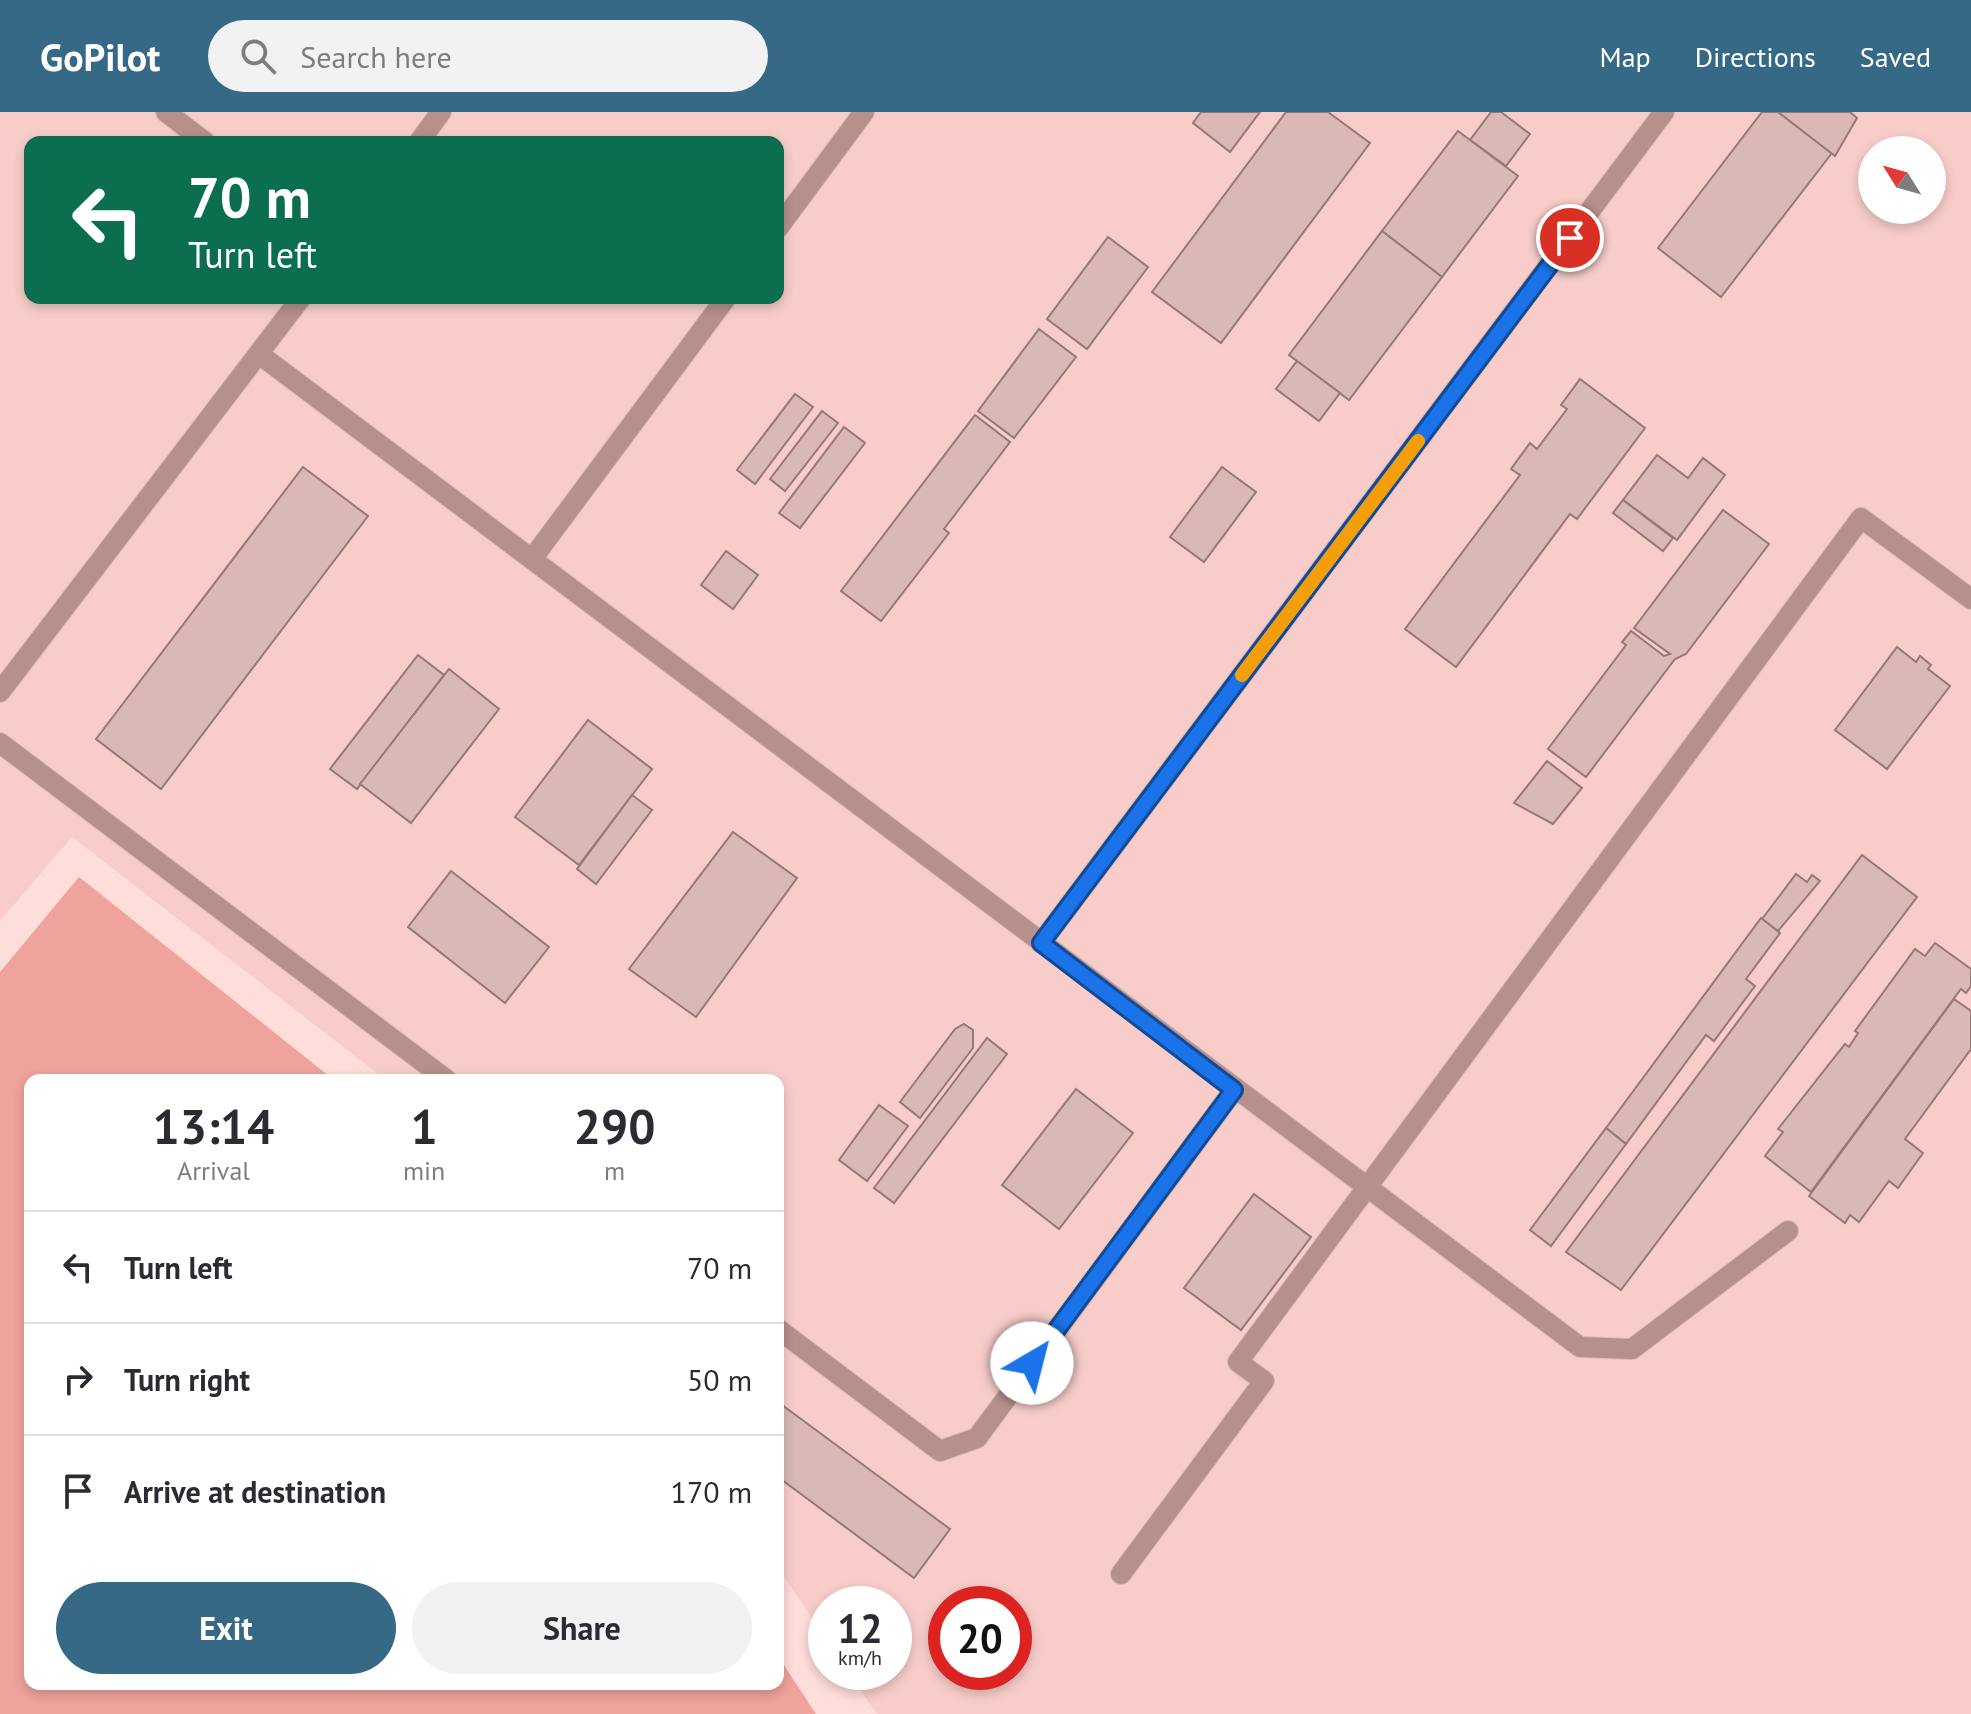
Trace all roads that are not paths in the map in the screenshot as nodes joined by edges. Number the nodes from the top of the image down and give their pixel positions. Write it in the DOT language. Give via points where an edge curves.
graph roads {
  1 [pos="166,112"];
  2 [pos="441,112"];
  3 [pos="864,112"];
  4 [pos="1664,112"];
  5 [pos="197,136"];
  6 [pos="423,136"];
  7 [pos="784,220"];
  8 [pos="296,304"];
  9 [pos="722,304"];
  10 [pos="259,354"];
  11 [pos="532,559"];
  12 [pos="1971,599"];
  13 [pos="0,692"];
  14 [pos="0,743"];
  15 [pos="1041,943"];
  16 [pos="439,1074"];
  17 [pos="1234,1090"];
  18 [pos="1366,1189"];
  19 [pos="1788,1231"];
  20 [pos="784,1334"];
  21 [pos="1121,1574"];
  1 -- 5 [label="lane"];
  2 -- 6 [label="lane"];
  3 -- 7 [label="lane"];
  4 -- 15 [label="lane"];
  8 -- 10 [label="lane"];
  9 -- 11 [label="lane"];
  10 -- 11 [label="lane"];
  10 -- 13 [label="lane"];
  11 -- 15 [label="lane"];
  12 -- 18 [label="lane" via="1861,518"];
  14 -- 16 [label="lane"];
  15 -- 17 [label="lane"];
  17 -- 18 [label="lane"];
  17 -- 20 [label="lane" via="977,1438 940,1451"];
  18 -- 19 [label="lane" via="1580,1347 1632,1349"];
  18 -- 21 [label="lane" via="1238,1362 1264,1381"];
}
